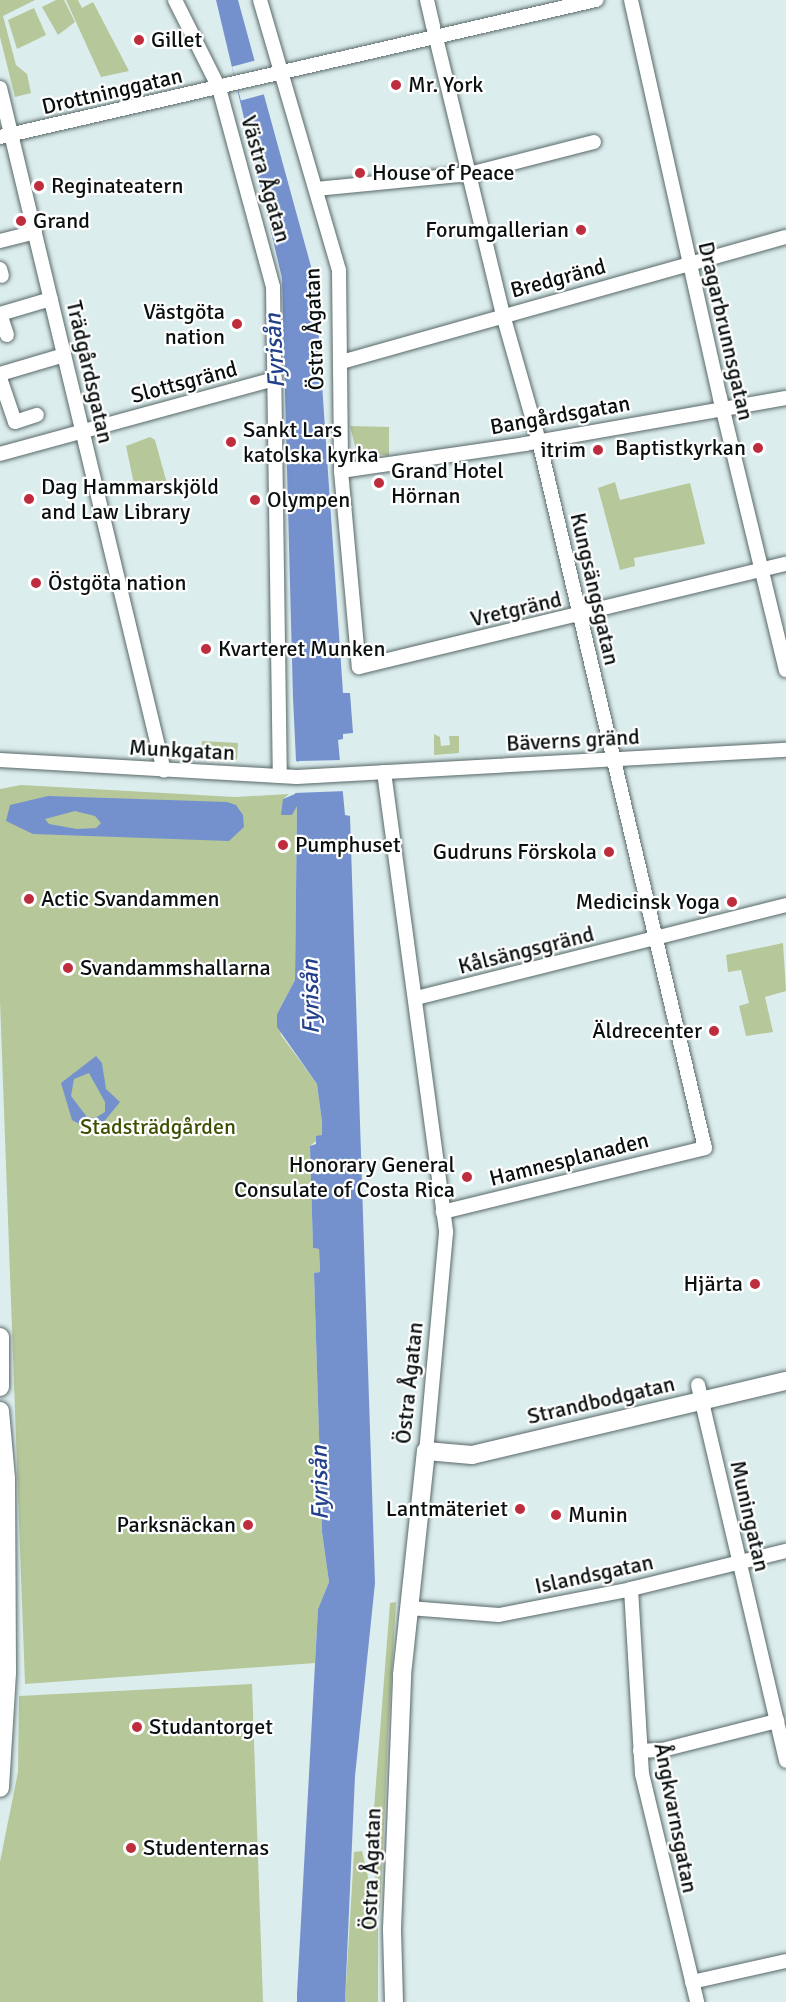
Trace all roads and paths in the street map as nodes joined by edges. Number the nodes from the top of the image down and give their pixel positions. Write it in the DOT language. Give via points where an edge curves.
graph roads {
  1 [pos="175,0"];
  2 [pos="260,0"];
  3 [pos="427,0"];
  4 [pos="596,0"];
  5 [pos="631,0"];
  6 [pos="433,27"];
  7 [pos="437,42"];
  8 [pos="282,75"];
  9 [pos="0,88"];
  10 [pos="219,88"];
  11 [pos="6,136"];
  12 [pos="594,142"];
  13 [pos="469,174"];
  14 [pos="316,189"];
  15 [pos="35,232"];
  16 [pos="786,237"];
  17 [pos="0,241"];
  18 [pos="689,265"];
  19 [pos="51,299"];
  20 [pos="503,315"];
  21 [pos="7,335"];
  22 [pos="64,355"];
  23 [pos="341,362"];
  24 [pos="0,376"];
  25 [pos="275,379"];
  26 [pos="786,398"];
  27 [pos="722,408"];
  28 [pos="37,415"];
  29 [pos="81,432"];
  30 [pos="539,441"];
  31 [pos="0,454"];
  32 [pos="340,471"];
  33 [pos="786,564"];
  34 [pos="760,570"];
  35 [pos="574,616"];
  36 [pos="359,667"];
  37 [pos="786,670"];
  38 [pos="786,750"];
  39 [pos="612,759"];
  40 [pos="0,760"];
  41 [pos="164,771"];
  42 [pos="384,772"];
  43 [pos="357,774"];
  44 [pos="280,776"];
  45 [pos="786,905"];
  46 [pos="656,939"];
  47 [pos="416,998"];
  48 [pos="705,1148"];
  49 [pos="443,1212"];
  50 [pos="0,1337"];
  51 [pos="786,1381"];
  52 [pos="0,1387"];
  53 [pos="700,1393"];
  54 [pos="0,1412"];
  55 [pos="426,1451"];
  56 [pos="0,1514"];
  57 [pos="3,1539"];
  58 [pos="786,1551"];
  59 [pos="739,1563"];
  60 [pos="631,1589"];
  61 [pos="409,1608"];
  62 [pos="777,1721"];
  63 [pos="640,1751"];
  64 [pos="786,1761"];
  65 [pos="0,1788"];
  66 [pos="786,1961"];
  67 [pos="692,1982"];
  68 [pos="394,2002"];
  69 [pos="697,2002"];
  1 -- 10 [label="street, Västra Ågatan"];
  2 -- 8 [label="street, Östra Ågatan"];
  3 -- 6 [label="street"];
  4 -- 8 [label="street"];
  5 -- 18 [label="street, Dragarbrunnsgatan"];
  7 -- 13 [label="street, Kungsängsgatan"];
  8 -- 10 [label="street, Drottninggatan"];
  8 -- 14 [label="street, Östra Ågatan"];
  9 -- 11 [label="street, Trädgårdsgatan"];
  10 -- 11 [label="street, Drottninggatan"];
  10 -- 25 [label="street, Västra Ågatan" via="273,287"];
  11 -- 15 [label="street, Trädgårdsgatan"];
  12 -- 13 [label="street"];
  13 -- 14 [label="street"];
  13 -- 20 [label="street, Kungsängsgatan"];
  14 -- 23 [label="street, Östra Ågatan" via="339,270"];
  15 -- 17 [label="street"];
  15 -- 19 [label="street, Trädgårdsgatan"];
  16 -- 18 [label="street, Bredgränd"];
  18 -- 20 [label="street, Bredgränd"];
  18 -- 27 [label="street, Dragarbrunnsgatan"];
  19 -- 21 [label="street" via="0,314"];
  19 -- 22 [label="street, Trädgårdsgatan"];
  20 -- 23 [label="street, Bredgränd"];
  20 -- 30 [label="street, Kungsängsgatan"];
  22 -- 24 [label="street"];
  22 -- 29 [label="street, Trädgårdsgatan"];
  23 -- 32 [label="street, Östra Ågatan"];
  24 -- 28 [label="street" via="15,422"];
  25 -- 29 [label="street, Slottsgränd"];
  25 -- 44 [label="street, Västra Ågatan"];
  26 -- 27 [label="street, Bangårdsgatan"];
  27 -- 30 [label="street, Bangårdsgatan"];
  27 -- 34 [label="street, Dragarbrunnsgatan"];
  29 -- 31 [label="street, Slottsgränd"];
  29 -- 41 [label="street, Trädgårdsgatan"];
  30 -- 32 [label="street, Bangårdsgatan"];
  30 -- 35 [label="street, Kungsängsgatan"];
  32 -- 36 [label="street, Östra Ågatan"];
  33 -- 34 [label="street, Vretgränd"];
  34 -- 35 [label="street, Vretgränd"];
  34 -- 37 [label="street, Dragarbrunnsgatan"];
  35 -- 36 [label="street, Vretgränd"];
  35 -- 39 [label="street, Kungsängsgatan"];
  38 -- 39 [label="street, Bäverns gränd"];
  39 -- 42 [label="street, Bäverns gränd"];
  39 -- 46 [label="street, Kungsängsgatan"];
  40 -- 41 [label="street, Munkgatan"];
  41 -- 44 [label="street, Munkgatan"];
  42 -- 43 [label="street, Bäverns gränd"];
  42 -- 47 [label="street, Östra Ågatan"];
  43 -- 44 [label="street, Munkgatan"];
  45 -- 46 [label="street, Kålsängsgränd"];
  46 -- 47 [label="street, Kålsängsgränd"];
  46 -- 48 [label="street, Kungsängsgatan"];
  47 -- 49 [label="street, Östra Ågatan"];
  48 -- 49 [label="street, Hamnesplanaden"];
  49 -- 55 [label="street, Östra Ågatan" via="446,1256"];
  50 -- 52 [label="street"];
  51 -- 53 [label="street, Strandbodgatan"];
  53 -- 55 [label="street, Strandbodgatan" via="472,1455"];
  53 -- 59 [label="street, Muningatan"];
  54 -- 57 [label="street" via="6,1478"];
  55 -- 61 [label="street, Östra Ågatan"];
  56 -- 57 [label="street"];
  57 -- 65 [label="street" via="7,1684"];
  58 -- 59 [label="street, Islandsgatan"];
  59 -- 60 [label="street, Islandsgatan"];
  59 -- 62 [label="street, Muningatan"];
  60 -- 61 [label="street, Islandsgatan" via="499,1615"];
  60 -- 63 [label="street, Ångkvarnsgatan"];
  61 -- 68 [label="street, Östra Ågatan" via="402,1675 392,1929"];
  62 -- 63 [label="street" via="662,1750"];
  62 -- 64 [label="street, Muningatan"];
  63 -- 67 [label="street, Ångkvarnsgatan"];
  66 -- 67 [label="street"];
  67 -- 69 [label="street, Ångkvarnsgatan"];
}
